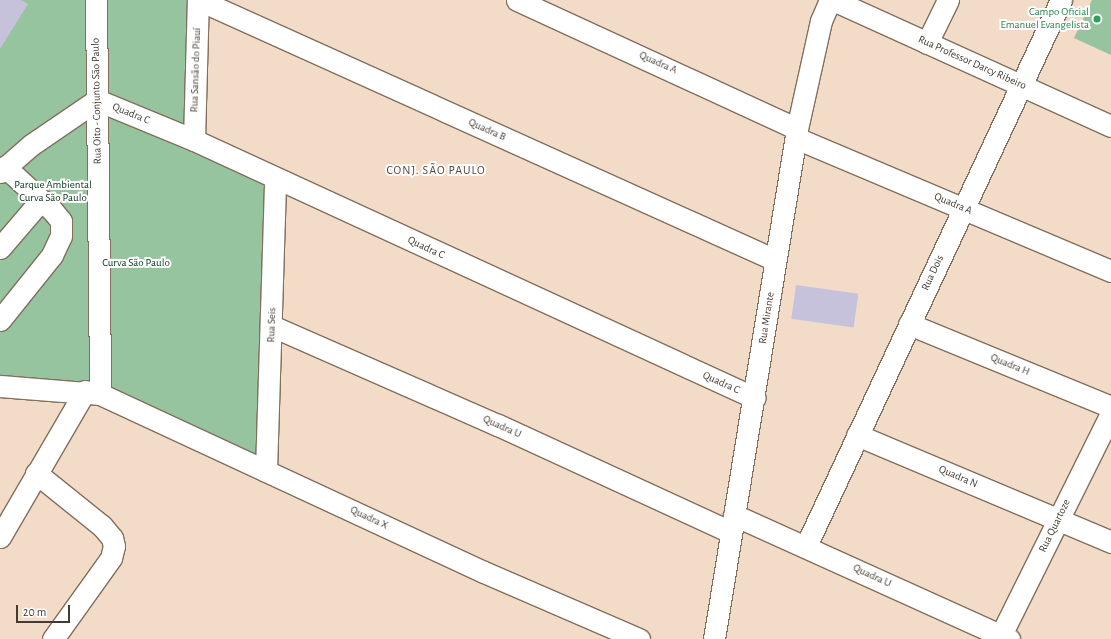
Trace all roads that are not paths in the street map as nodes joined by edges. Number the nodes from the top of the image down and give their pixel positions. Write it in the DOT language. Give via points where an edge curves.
graph roads {
  1 [pos="96,0"];
  2 [pos="198,0"];
  3 [pos="517,0"];
  4 [pos="832,0"];
  5 [pos="948,0"];
  6 [pos="1061,0"];
  7 [pos="927,44"];
  8 [pos="1021,85"];
  9 [pos="97,100"];
  10 [pos="1111,126"];
  11 [pos="797,133"];
  12 [pos="194,140"];
  13 [pos="2,170"];
  14 [pos="275,178"];
  15 [pos="41,200"];
  16 [pos="963,208"];
  17 [pos="0,248"];
  18 [pos="776,260"];
  19 [pos="1111,271"];
  20 [pos="0,320"];
  21 [pos="909,324"];
  22 [pos="272,326"];
  23 [pos="0,386"];
  24 [pos="93,392"];
  25 [pos="755,398"];
  26 [pos="1111,406"];
  27 [pos="1111,413"];
  28 [pos="857,435"];
  29 [pos="266,471"];
  30 [pos="36,473"];
  31 [pos="1059,520"];
  32 [pos="733,523"];
  33 [pos="0,537"];
  34 [pos="1111,542"];
  35 [pos="806,546"];
  36 [pos="1003,638"];
  37 [pos="53,639"];
  38 [pos="639,639"];
  39 [pos="714,639"];
  1 -- 9 [label="street, Rua Oito - Conjunto São Paulo"];
  2 -- 12 [label="street, Rua Sansão do Piauí"];
  2 -- 18 [label="street, Quadra B"];
  3 -- 11 [label="street, Quadra A"];
  4 -- 7 [label="street, Rua Professor Darcy Ribeiro"];
  4 -- 11 [label="street, Rua Mirante" via="821,21"];
  5 -- 7 [label="street"];
  6 -- 8 [label="street, Rua Dois"];
  7 -- 8 [label="street, Rua Professor Darcy Ribeiro"];
  8 -- 10 [label="street, Rua Professor Darcy Ribeiro"];
  8 -- 16 [label="street, Rua Dois"];
  9 -- 12 [label="street, Quadra C"];
  9 -- 13 [label="street" via="61,123"];
  9 -- 24 [label="street, Rua Oito - Conjunto São Paulo"];
  11 -- 16 [label="street, Quadra A"];
  11 -- 18 [label="street, Rua Mirante"];
  12 -- 14 [label="street, Quadra C"];
  13 -- 15 [label="street"];
  14 -- 22 [label="street, Rua Seis"];
  14 -- 25 [label="street, Quadra C"];
  15 -- 17 [label="street"];
  15 -- 20 [label="street" via="61,221 61,236 52,255"];
  16 -- 19 [label="street, Quadra A"];
  16 -- 21 [label="street, Rua Dois"];
  18 -- 25 [label="street, Rua Mirante"];
  21 -- 26 [label="street, Quadra H"];
  21 -- 28 [label="street, Rua Dois"];
  22 -- 29 [label="street, Rua Seis"];
  22 -- 32 [label="street, Quadra U" via="498,425"];
  23 -- 24 [label="street"];
  24 -- 29 [label="street, Quadra X"];
  24 -- 30 [label="street"];
  25 -- 32 [label="street, Rua Mirante"];
  27 -- 31 [label="street, Rua Quartoze"];
  28 -- 31 [label="street, Quadra N"];
  28 -- 35 [label="street, Rua Dois"];
  29 -- 38 [label="street, Quadra X" via="484,572"];
  30 -- 33 [label="street"];
  30 -- 37 [label="street" via="102,526 112,538 114,546 111,558"];
  31 -- 34 [label="street, Quadra N"];
  31 -- 36 [label="street, Rua Quartoze"];
  32 -- 35 [label="street, Quadra U"];
  32 -- 39 [label="street, Rua Mirante"];
  35 -- 36 [label="street, Quadra U"];
}
